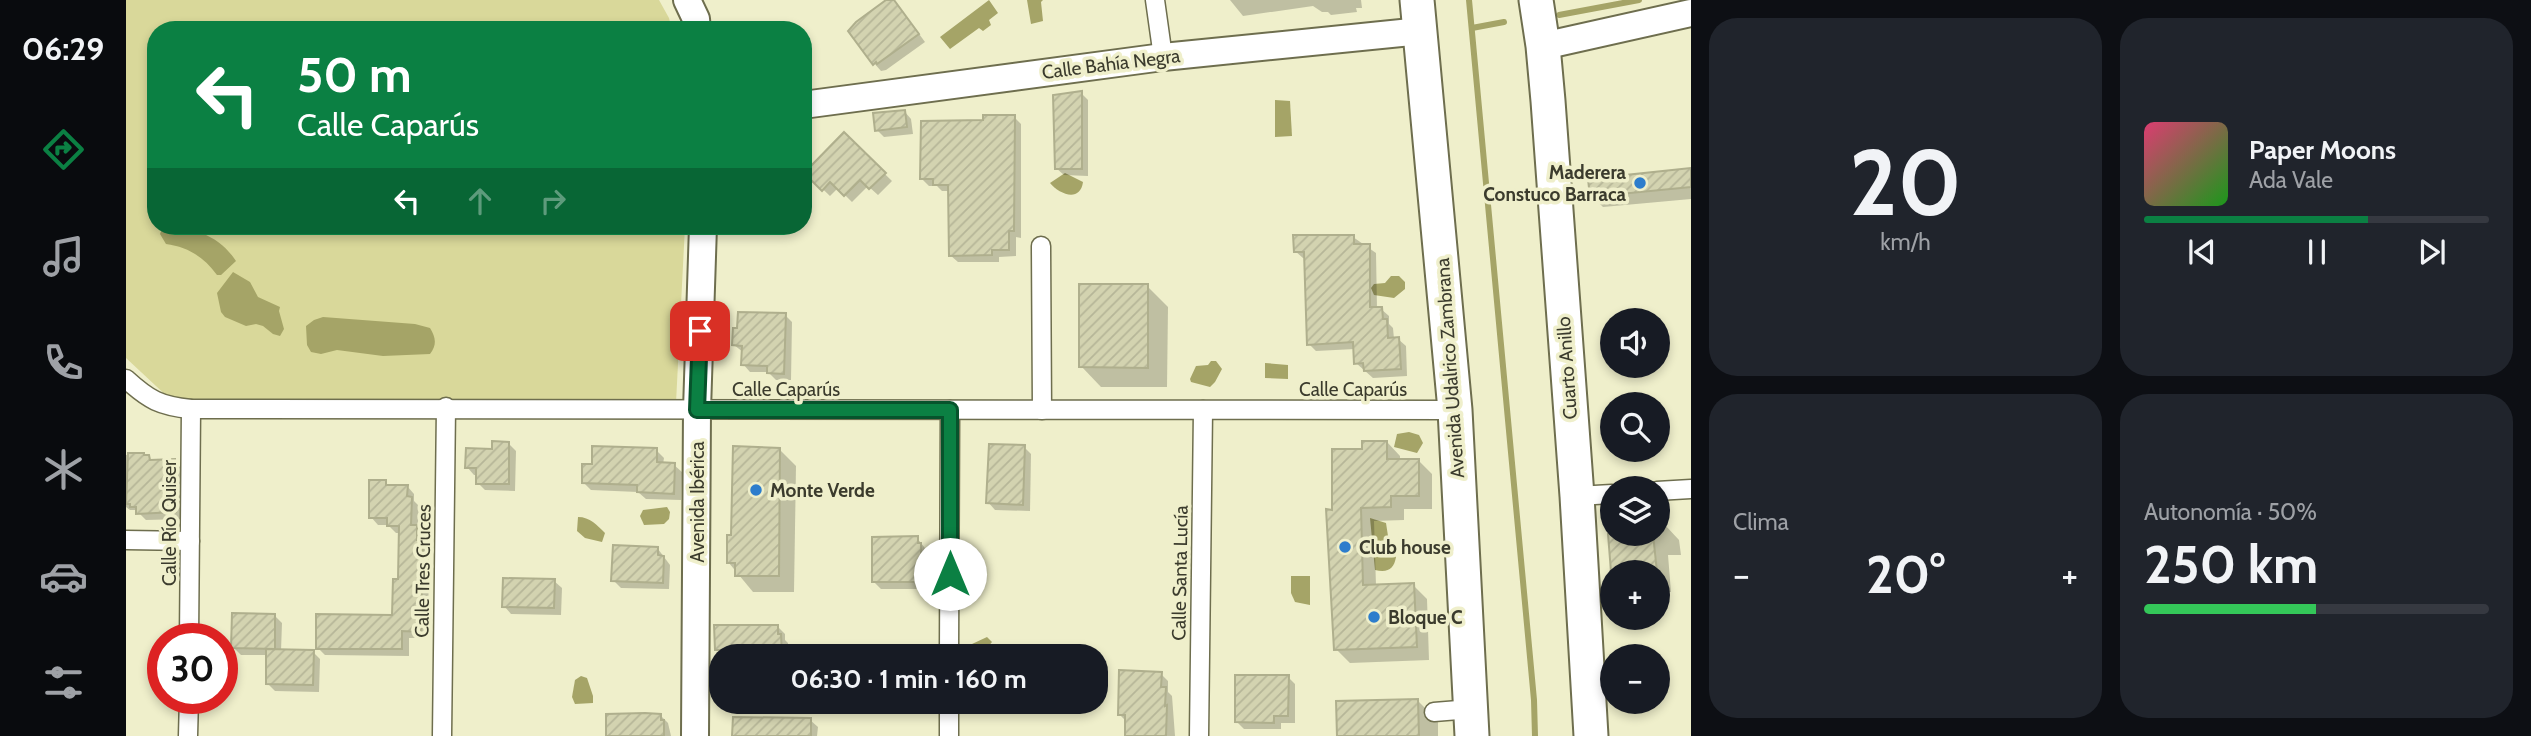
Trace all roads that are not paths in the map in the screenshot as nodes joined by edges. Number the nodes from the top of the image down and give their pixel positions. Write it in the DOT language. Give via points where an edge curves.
graph roads {
  1 [pos="1155,0"];
  2 [pos="1536,0"];
  3 [pos="1691,13"];
  4 [pos="1419,16"];
  5 [pos="1544,46"];
  6 [pos="1163,57"];
  7 [pos="812,104"];
  8 [pos="702,235"];
  9 [pos="1041,246"];
  10 [pos="126,379"];
  11 [pos="446,407"];
  12 [pos="191,408"];
  13 [pos="697,410"];
  14 [pos="950,410"];
  15 [pos="1042,410"];
  16 [pos="1203,410"];
  17 [pos="1455,410"];
  18 [pos="1691,489"];
  19 [pos="1670,490"];
  20 [pos="1600,495"];
  21 [pos="1577,496"];
  22 [pos="126,540"];
  23 [pos="190,541"];
  24 [pos="189,623"];
  25 [pos="949,644"];
  26 [pos="1434,712"];
  27 [pos="189,714"];
  28 [pos="949,714"];
  29 [pos="1471,723"];
  30 [pos="188,736"];
  31 [pos="442,736"];
  32 [pos="695,736"];
  33 [pos="949,736"];
  34 [pos="1199,736"];
  35 [pos="1591,736"];
  1 -- 6 [label="street"];
  2 -- 5 [label="highway, Cuarto Anillo"];
  3 -- 5 [label="street"];
  4 -- 6 [label="street, Calle Bahía Negra"];
  4 -- 17 [label="highway, Avenida Udalrico Zambrana"];
  5 -- 21 [label="highway, Cuarto Anillo"];
  6 -- 7 [label="street, Calle Bahía Negra"];
  8 -- 13 [label="street, Avenida Ibérica"];
  9 -- 15 [label="street"];
  10 -- 12 [label="street, Calle Caparús" via="149,399"];
  11 -- 12 [label="street, Calle Caparús"];
  11 -- 13 [label="street, Calle Caparús"];
  11 -- 31 [label="street, Calle Tres Cruces"];
  12 -- 23 [label="street, Calle Río Quiser"];
  13 -- 14 [label="street, Calle Caparús"];
  13 -- 32 [label="street, Avenida Ibérica"];
  14 -- 15 [label="street, Calle Caparús"];
  14 -- 25 [label="street"];
  15 -- 16 [label="street, Calle Caparús"];
  16 -- 17 [label="street, Calle Caparús"];
  16 -- 34 [label="street, Calle Santa Lucía"];
  17 -- 29 [label="highway, Avenida Udalrico Zambrana"];
  18 -- 19 [label="street"];
  20 -- 21 [label="street"];
  21 -- 35 [label="highway, Cuarto Anillo"];
  22 -- 23 [label="street"];
  23 -- 24 [label="street, Calle Río Quiser"];
  26 -- 29 [label="street"];
  27 -- 30 [label="street"];
  28 -- 33 [label="street"];
}
